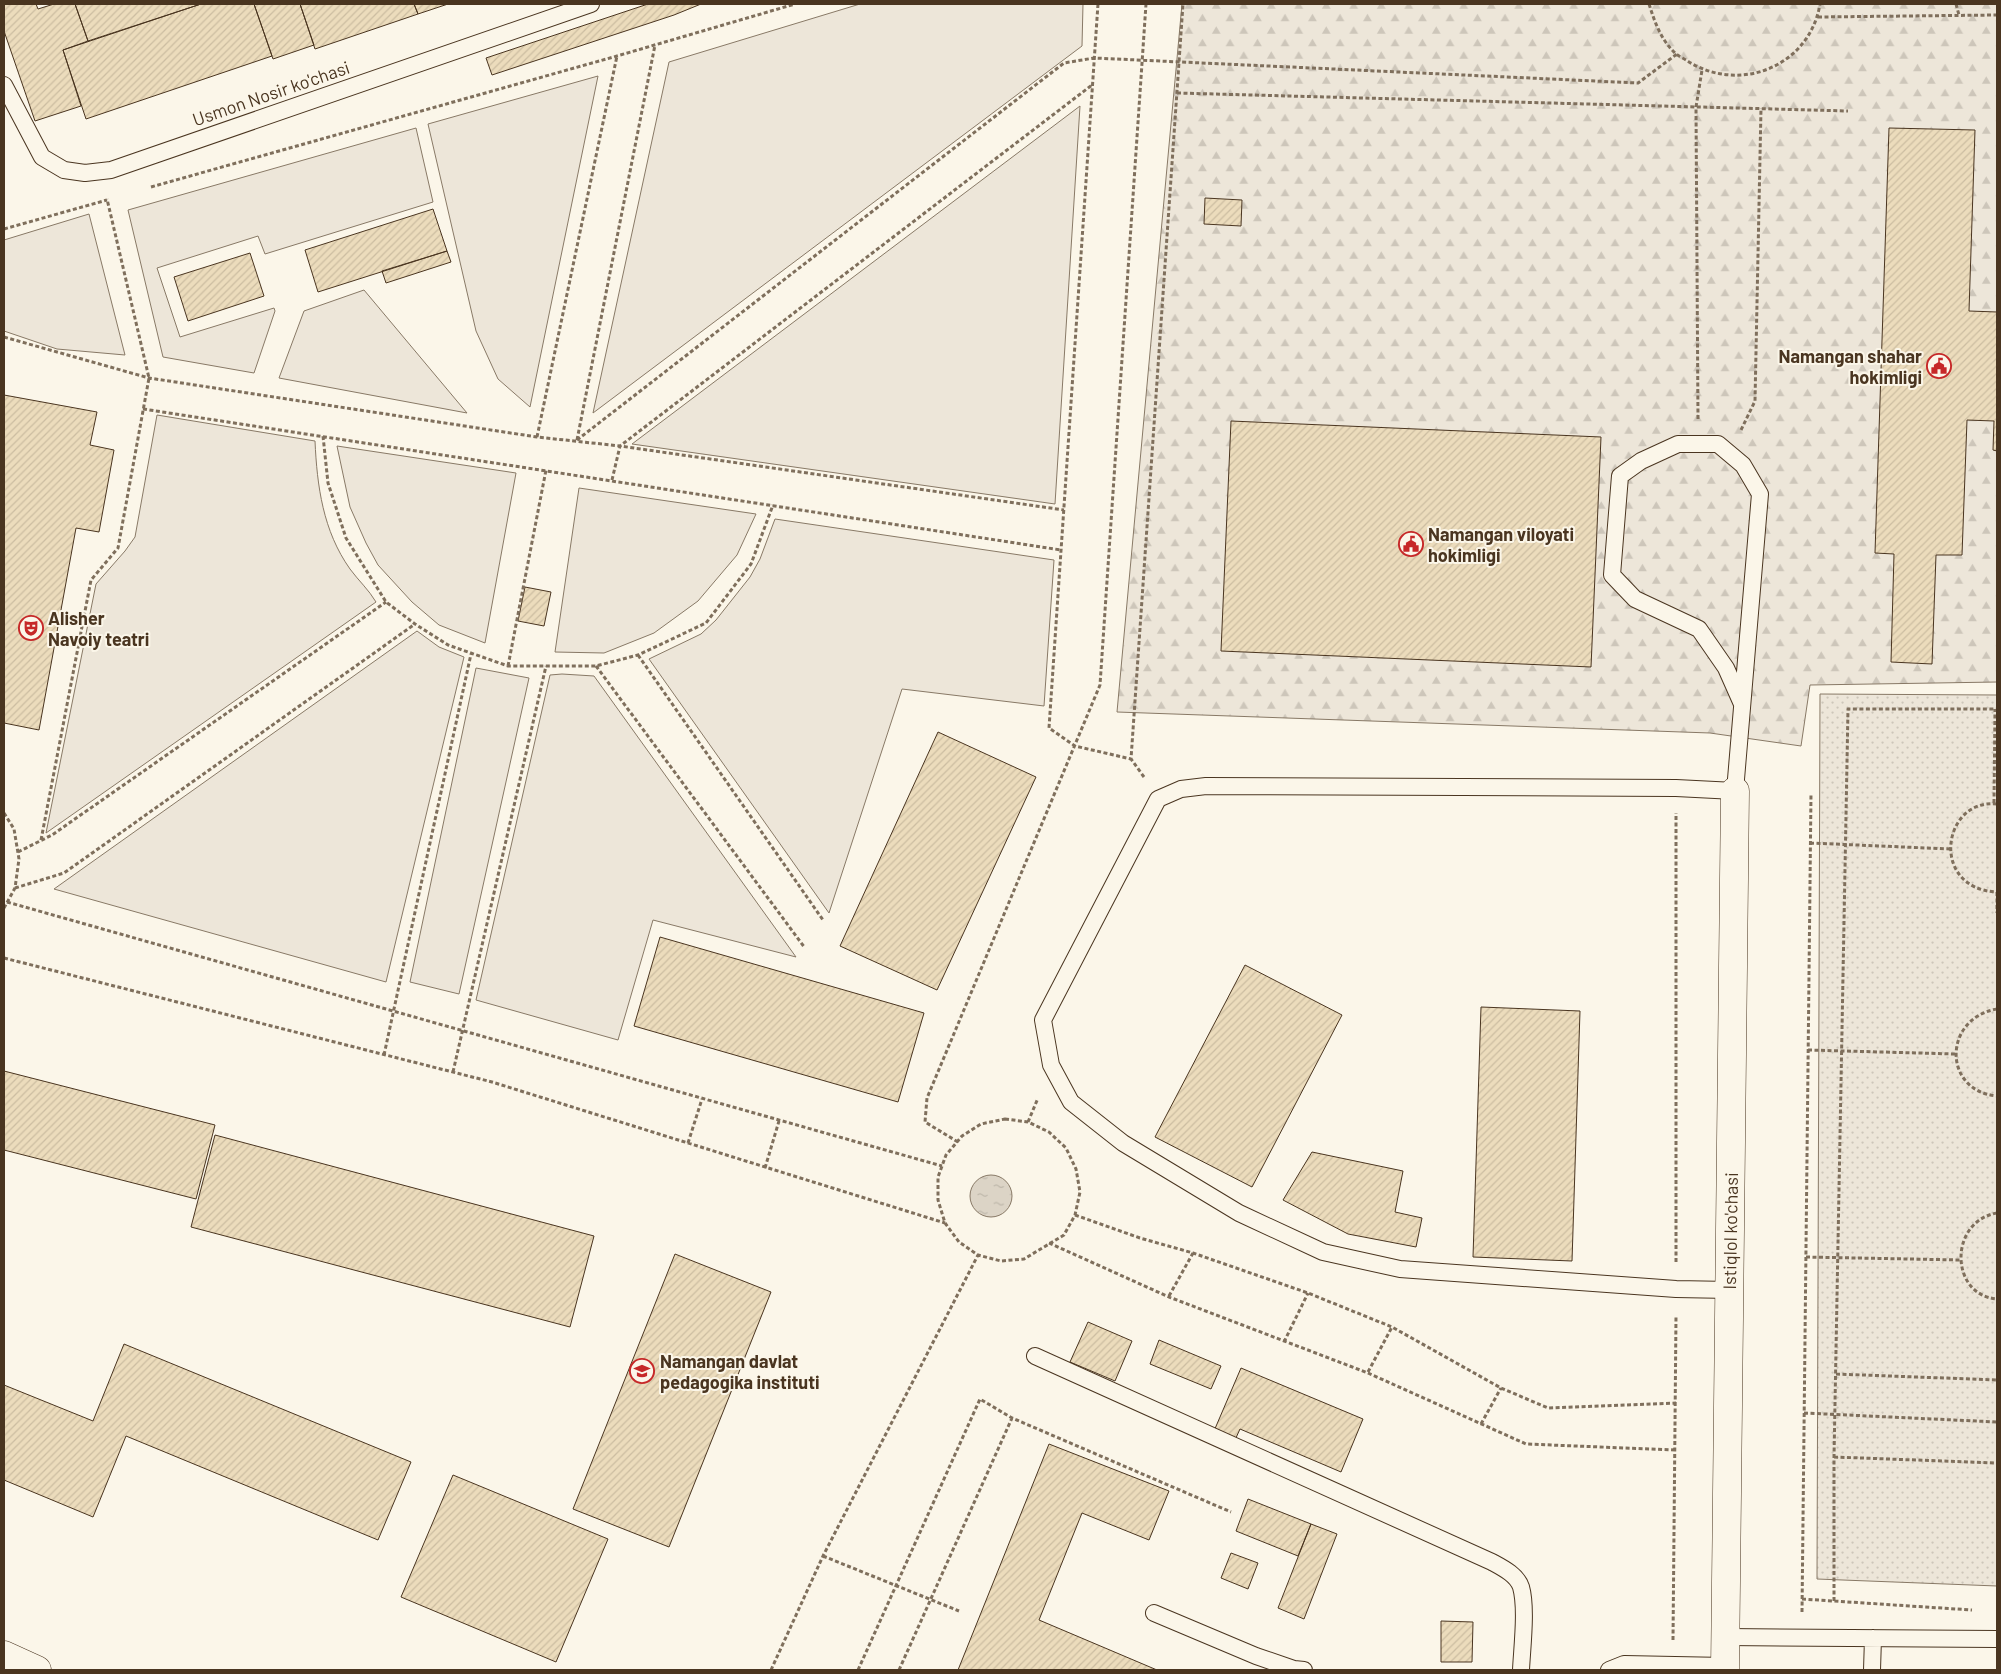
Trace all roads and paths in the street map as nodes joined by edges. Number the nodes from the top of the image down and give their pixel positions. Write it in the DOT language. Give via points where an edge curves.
graph roads {
  1 [pos="591,4"];
  2 [pos="795,4"];
  3 [pos="1098,4"];
  4 [pos="1146,4"];
  5 [pos="1183,4"];
  6 [pos="1649,4"];
  7 [pos="1820,4"];
  8 [pos="1956,4"];
  9 [pos="1959,15"];
  10 [pos="1997,15"];
  11 [pos="1818,17"];
  12 [pos="654,44"];
  13 [pos="1677,54"];
  14 [pos="617,56"];
  15 [pos="1094,58"];
  16 [pos="1143,61"];
  17 [pos="1179,62"];
  18 [pos="1702,70"];
  19 [pos="1092,85"];
  20 [pos="4,86"];
  21 [pos="1177,93"];
  22 [pos="1696,107"];
  23 [pos="1761,108"];
  24 [pos="1848,111"];
  25 [pos="146,189"];
  26 [pos="117,197"];
  27 [pos="107,199"];
  28 [pos="4,229"];
  29 [pos="4,337"];
  30 [pos="148,378"];
  31 [pos="143,409"];
  32 [pos="1698,423"];
  33 [pos="1732,429"];
  34 [pos="323,436"];
  35 [pos="537,437"];
  36 [pos="577,440"];
  37 [pos="620,446"];
  38 [pos="546,470"];
  39 [pos="612,480"];
  40 [pos="773,506"];
  41 [pos="1064,510"];
  42 [pos="1061,550"];
  43 [pos="386,602"];
  44 [pos="415,624"];
  45 [pos="470,654"];
  46 [pos="638,655"];
  47 [pos="508,666"];
  48 [pos="546,666"];
  49 [pos="596,666"];
  50 [pos="1742,704"];
  51 [pos="1996,709"];
  52 [pos="1075,746"];
  53 [pos="1131,759"];
  54 [pos="1676,788"];
  55 [pos="1735,791"];
  56 [pos="1811,793"];
  57 [pos="1158,799"];
  58 [pos="1996,804"];
  59 [pos="4,813"];
  60 [pos="41,840"];
  61 [pos="1810,843"];
  62 [pos="1846,845"];
  63 [pos="1950,849"];
  64 [pos="18,852"];
  65 [pos="15,888"];
  66 [pos="1997,892"];
  67 [pos="7,902"];
  68 [pos="4,908"];
  69 [pos="1997,913"];
  70 [pos="823,920"];
  71 [pos="806,948"];
  72 [pos="4,958"];
  73 [pos="1997,1009"];
  74 [pos="393,1011"];
  75 [pos="462,1031"];
  76 [pos="1808,1050"];
  77 [pos="1842,1050"];
  78 [pos="1955,1054"];
  79 [pos="384,1055"];
  80 [pos="453,1072"];
  81 [pos="1997,1096"];
  82 [pos="702,1099"];
  83 [pos="779,1121"];
  84 [pos="958,1142"];
  85 [pos="688,1143"];
  86 [pos="942,1166"];
  87 [pos="765,1168"];
  88 [pos="1997,1213"];
  89 [pos="1075,1215"];
  90 [pos="945,1223"];
  91 [pos="1049,1243"];
  92 [pos="1193,1253"];
  93 [pos="978,1255"];
  94 [pos="1806,1257"];
  95 [pos="1838,1258"];
  96 [pos="1961,1260"];
  97 [pos="1676,1289"];
  98 [pos="1730,1290"];
  99 [pos="1308,1293"];
  100 [pos="1169,1296"];
  101 [pos="1997,1299"];
  102 [pos="1392,1327"];
  103 [pos="1284,1342"];
  104 [pos="1035,1356"];
  105 [pos="1368,1373"];
  106 [pos="1836,1374"];
  107 [pos="1997,1380"];
  108 [pos="1501,1388"];
  109 [pos="1676,1403"];
  110 [pos="1804,1413"];
  111 [pos="1835,1415"];
  112 [pos="1012,1418"];
  113 [pos="1997,1422"];
  114 [pos="1481,1424"];
  115 [pos="1675,1450"];
  116 [pos="1834,1457"];
  117 [pos="1997,1463"];
  118 [pos="1231,1512"];
  119 [pos="823,1556"];
  120 [pos="895,1585"];
  121 [pos="1802,1598"];
  122 [pos="930,1600"];
  123 [pos="1834,1601"];
  124 [pos="1978,1610"];
  125 [pos="959,1611"];
  126 [pos="1154,1612"];
  127 [pos="1726,1637"];
  128 [pos="1802,1638"];
  129 [pos="1873,1638"];
  130 [pos="1997,1640"];
  131 [pos="4,1655"];
  132 [pos="1672,1664"];
  133 [pos="1726,1668"];
  134 [pos="37,1670"];
  135 [pos="771,1670"];
  136 [pos="858,1670"];
  137 [pos="899,1670"];
  138 [pos="1304,1670"];
  139 [pos="1521,1670"];
  140 [pos="1609,1670"];
  141 [pos="1872,1670"];
  1 -- 20 [label="lane, Usmon Nosir ko'chasi" via="111,170 85,173 64,170 42,157"];
  2 -- 12 [label="path"];
  3 -- 15 [label="path"];
  4 -- 16 [label="path"];
  5 -- 17 [label="path"];
  6 -- 13 [label="path" via="1658,31"];
  7 -- 11 [label="path"];
  8 -- 9 [label="path"];
  9 -- 10 [label="path"];
  9 -- 11 [label="path"];
  11 -- 18 [label="path" via="1804,42 1784,61 1759,73 1732,76"];
  12 -- 14 [label="path"];
  12 -- 36 [label="path"];
  13 -- 17 [label="path" via="1638,83"];
  13 -- 18 [label="path"];
  14 -- 25 [label="path"];
  14 -- 35 [label="path"];
  15 -- 16 [label="path"];
  15 -- 19 [label="path"];
  15 -- 36 [label="path" via="1064,63"];
  16 -- 17 [label="path"];
  16 -- 52 [label="path" via="1100,685"];
  17 -- 21 [label="path"];
  18 -- 22 [label="path"];
  19 -- 37 [label="path"];
  19 -- 41 [label="path"];
  21 -- 22 [label="path"];
  21 -- 53 [label="path"];
  22 -- 23 [label="path"];
  22 -- 32 [label="path"];
  23 -- 24 [label="path"];
  23 -- 33 [label="path" via="1756,401 1740,431"];
  26 -- 27 [label="path"];
  27 -- 28 [label="path"];
  27 -- 30 [label="path"];
  29 -- 30 [label="path"];
  30 -- 31 [label="path"];
  30 -- 35 [label="path"];
  31 -- 34 [label="path"];
  31 -- 60 [label="path" via="118,548 91,580"];
  34 -- 38 [label="path"];
  34 -- 43 [label="path" via="328,483 346,538"];
  35 -- 36 [label="path"];
  36 -- 37 [label="path"];
  37 -- 39 [label="path"];
  37 -- 41 [label="path"];
  38 -- 39 [label="path"];
  38 -- 47 [label="path"];
  39 -- 40 [label="path"];
  40 -- 42 [label="path"];
  40 -- 46 [label="path" via="751,564 706,623"];
  41 -- 42 [label="path"];
  42 -- 52 [label="path" via="1049,728"];
  43 -- 44 [label="path"];
  43 -- 60 [label="path"];
  44 -- 45 [label="path" via="448,645"];
  44 -- 65 [label="path" via="64,873"];
  45 -- 47 [label="path"];
  45 -- 74 [label="path"];
  46 -- 49 [label="path"];
  46 -- 70 [label="path"];
  47 -- 48 [label="path"];
  48 -- 49 [label="path"];
  48 -- 75 [label="path"];
  49 -- 71 [label="path"];
  50 -- 50 [label="lane" via="1760,494 1743,464 1718,444 1678,444 1641,461 1620,476 1612,575 1635,599 1699,629 1726,668"];
  50 -- 55 [label="lane"];
  51 -- 58 [label="path"];
  51 -- 62 [label="path" via="1848,709"];
  52 -- 53 [label="path"];
  52 -- 84 [label="path" via="927,1098 925,1122"];
  53 -- 57 [label="path"];
  54 -- 55 [label="lane"];
  54 -- 57 [label="lane" via="1206,786 1181,789"];
  54 -- 97 [label="path"];
  55 -- 98 [label="street, Istiqlol ko'chasi"];
  56 -- 61 [label="path"];
  57 -- 97 [label="lane" via="1042,1020 1051,1065 1070,1102 1123,1142 1239,1213 1323,1252 1400,1269"];
  58 -- 63 [label="path" via="1968,812 1958,822"];
  59 -- 64 [label="path" via="14,829"];
  60 -- 64 [label="path"];
  61 -- 62 [label="path"];
  61 -- 76 [label="path"];
  62 -- 63 [label="path"];
  62 -- 77 [label="path"];
  63 -- 66 [label="path" via="1952,863 1959,875 1983,890"];
  64 -- 65 [label="path"];
  65 -- 67 [label="path"];
  66 -- 69 [label="path"];
  67 -- 68 [label="path"];
  67 -- 74 [label="path"];
  72 -- 79 [label="path"];
  73 -- 78 [label="path" via="1974,1017 1964,1027"];
  74 -- 75 [label="path"];
  74 -- 79 [label="path"];
  75 -- 80 [label="path"];
  75 -- 82 [label="path"];
  76 -- 77 [label="path"];
  76 -- 94 [label="path"];
  77 -- 78 [label="path"];
  77 -- 95 [label="path"];
  78 -- 81 [label="path" via="1965,1081 1976,1090"];
  79 -- 80 [label="path"];
  80 -- 85 [label="path"];
  82 -- 83 [label="path"];
  82 -- 85 [label="path"];
  83 -- 86 [label="path"];
  83 -- 87 [label="path"];
  84 -- 86 [label="path" via="946,1155"];
  84 -- 89 [label="path" via="982,1124 1005,1119 1028,1122 1049,1132 1066,1148 1076,1169 1080,1192"];
  85 -- 87 [label="path"];
  86 -- 90 [label="path" via="938,1177 938,1200"];
  87 -- 90 [label="path"];
  88 -- 96 [label="path" via="1978,1220 1968,1231 1962,1243"];
  89 -- 91 [label="path" via="1064,1235"];
  89 -- 92 [label="path"];
  90 -- 93 [label="path" via="959,1242"];
  91 -- 93 [label="path" via="1024,1259 1001,1261"];
  91 -- 100 [label="path"];
  92 -- 99 [label="path"];
  92 -- 100 [label="path"];
  93 -- 119 [label="path"];
  94 -- 95 [label="path"];
  94 -- 110 [label="path"];
  95 -- 96 [label="path"];
  95 -- 106 [label="path"];
  96 -- 101 [label="path" via="1970,1283 1980,1293"];
  97 -- 98 [label="lane"];
  97 -- 109 [label="path"];
  98 -- 127 [label="street, Istiqlol ko'chasi"];
  99 -- 102 [label="path"];
  99 -- 103 [label="path"];
  100 -- 103 [label="path"];
  102 -- 105 [label="path"];
  102 -- 108 [label="path"];
  103 -- 105 [label="path"];
  104 -- 139 [label="lane" via="1509,1571 1521,1586"];
  105 -- 114 [label="path"];
  106 -- 107 [label="path"];
  106 -- 111 [label="path"];
  108 -- 109 [label="path" via="1548,1408"];
  108 -- 114 [label="path"];
  109 -- 115 [label="path"];
  110 -- 111 [label="path"];
  110 -- 121 [label="path"];
  111 -- 113 [label="path"];
  111 -- 116 [label="path"];
  112 -- 118 [label="path"];
  112 -- 120 [label="path" via="980,1399"];
  112 -- 122 [label="path"];
  114 -- 115 [label="path" via="1526,1444"];
  115 -- 132 [label="path"];
  116 -- 117 [label="path"];
  116 -- 123 [label="path"];
  119 -- 120 [label="path"];
  119 -- 135 [label="path"];
  120 -- 122 [label="path"];
  120 -- 136 [label="path"];
  121 -- 123 [label="path"];
  121 -- 128 [label="path"];
  122 -- 125 [label="path"];
  122 -- 137 [label="path"];
  123 -- 124 [label="path"];
  126 -- 138 [label="lane" via="1256,1656"];
  127 -- 128 [label="lane"];
  127 -- 133 [label="street, Istiqlol ko'chasi"];
  128 -- 129 [label="lane"];
  129 -- 130 [label="lane"];
  129 -- 141 [label="lane"];
  131 -- 134 [label="street"];
  132 -- 133 [label="lane"];
  132 -- 140 [label="lane" via="1624,1664"];
}
